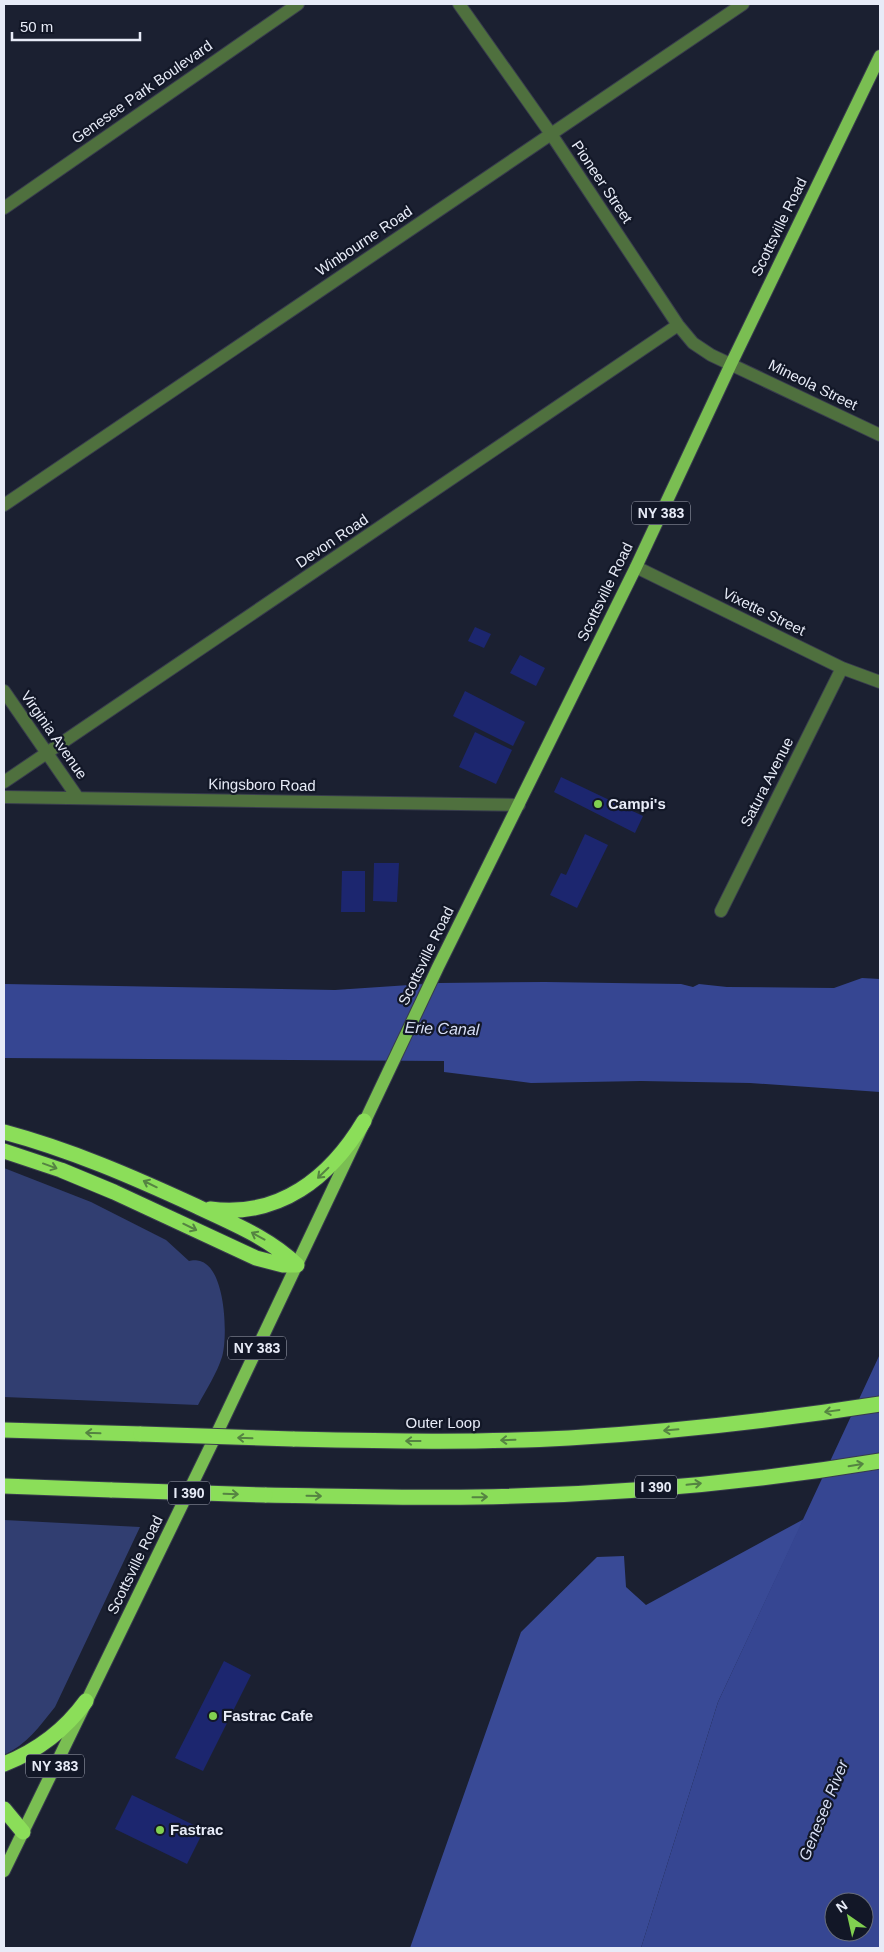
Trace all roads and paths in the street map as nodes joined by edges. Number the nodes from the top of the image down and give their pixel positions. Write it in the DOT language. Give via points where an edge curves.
graph roads {
  1 [pos="298,4"];
  2 [pos="459,4"];
  3 [pos="743,4"];
  4 [pos="880,56"];
  5 [pos="550,134"];
  6 [pos="4,208"];
  7 [pos="678,325"];
  8 [pos="731,364"];
  9 [pos="880,435"];
  10 [pos="4,506"];
  11 [pos="636,567"];
  12 [pos="842,668"];
  13 [pos="880,682"];
  14 [pos="4,691"];
  15 [pos="48,754"];
  16 [pos="4,782"];
  17 [pos="4,797"];
  18 [pos="78,798"];
  19 [pos="519,805"];
  20 [pos="721,911"];
  21 [pos="364,1121"];
  22 [pos="4,1132"];
  23 [pos="4,1151"];
  24 [pos="194,1206"];
  25 [pos="297,1265"];
  26 [pos="880,1404"];
  27 [pos="4,1430"];
  28 [pos="880,1461"];
  29 [pos="4,1486"];
  30 [pos="112,1490"];
  31 [pos="4,1493"];
  32 [pos="86,1701"];
  33 [pos="4,1764"];
  34 [pos="4,1808"];
  35 [pos="4,1827"];
  36 [pos="23,1832"];
  37 [pos="4,1871"];
  1 -- 6 [label="street, Genesee Park Boulevard"];
  2 -- 5 [label="street, Pioneer Street"];
  3 -- 5 [label="street, Winbourne Road"];
  4 -- 8 [label="main road, Scottsville Road / NY 383"];
  5 -- 7 [label="street, Pioneer Street"];
  5 -- 10 [label="street, Winbourne Road"];
  7 -- 8 [label="street, Pioneer Street" via="700,349"];
  7 -- 15 [label="street, Devon Road"];
  8 -- 9 [label="street, Mineola Street"];
  8 -- 11 [label="main road, Scottsville Road / NY 383"];
  11 -- 12 [label="street, Vixette Street"];
  11 -- 19 [label="main road, Scottsville Road / NY 383"];
  12 -- 13 [label="street, Vixette Street"];
  12 -- 20 [label="street, Satura Avenue"];
  14 -- 15 [label="street, Virginia Avenue"];
  15 -- 16 [label="street, Devon Road"];
  15 -- 18 [label="street, Virginia Avenue"];
  17 -- 18 [label="street, Kingsboro Road"];
  18 -- 19 [label="street, Kingsboro Road"];
  19 -- 21 [label="main road, Scottsville Road / NY 383"];
  21 -- 24 [label="highway, one-way" via="348,1146 325,1171 312,1183 286,1197 260,1207 232,1211"];
  21 -- 25 [label="main road, Scottsville Road / NY 383"];
  24 -- 22 [label="highway, one-way" via="103,1164"];
  23 -- 25 [label="highway, one-way" via="100,1186 256,1258"];
  25 -- 24 [label="highway, one-way" via="262,1238"];
  25 -- 32 [label="main road, Scottsville Road / NY 383"];
  26 -- 27 [label="highway, Outer Loop, one-way, bridge" via="758,1421 554,1439 293,1439"];
  30 -- 28 [label="highway, I 390, one-way, bridge" via="431,1498 509,1496 660,1487"];
  29 -- 30 [label="highway, I 390"];
  30 -- 31 [label="highway"];
  32 -- 33 [label="highway" via="70,1722 51,1738"];
  32 -- 36 [label="main road, Scottsville Road / NY 383"];
  34 -- 36 [label="highway"];
  35 -- 36 [label="highway"];
  36 -- 37 [label="main road, Scottsville Road / NY 383"];
}
